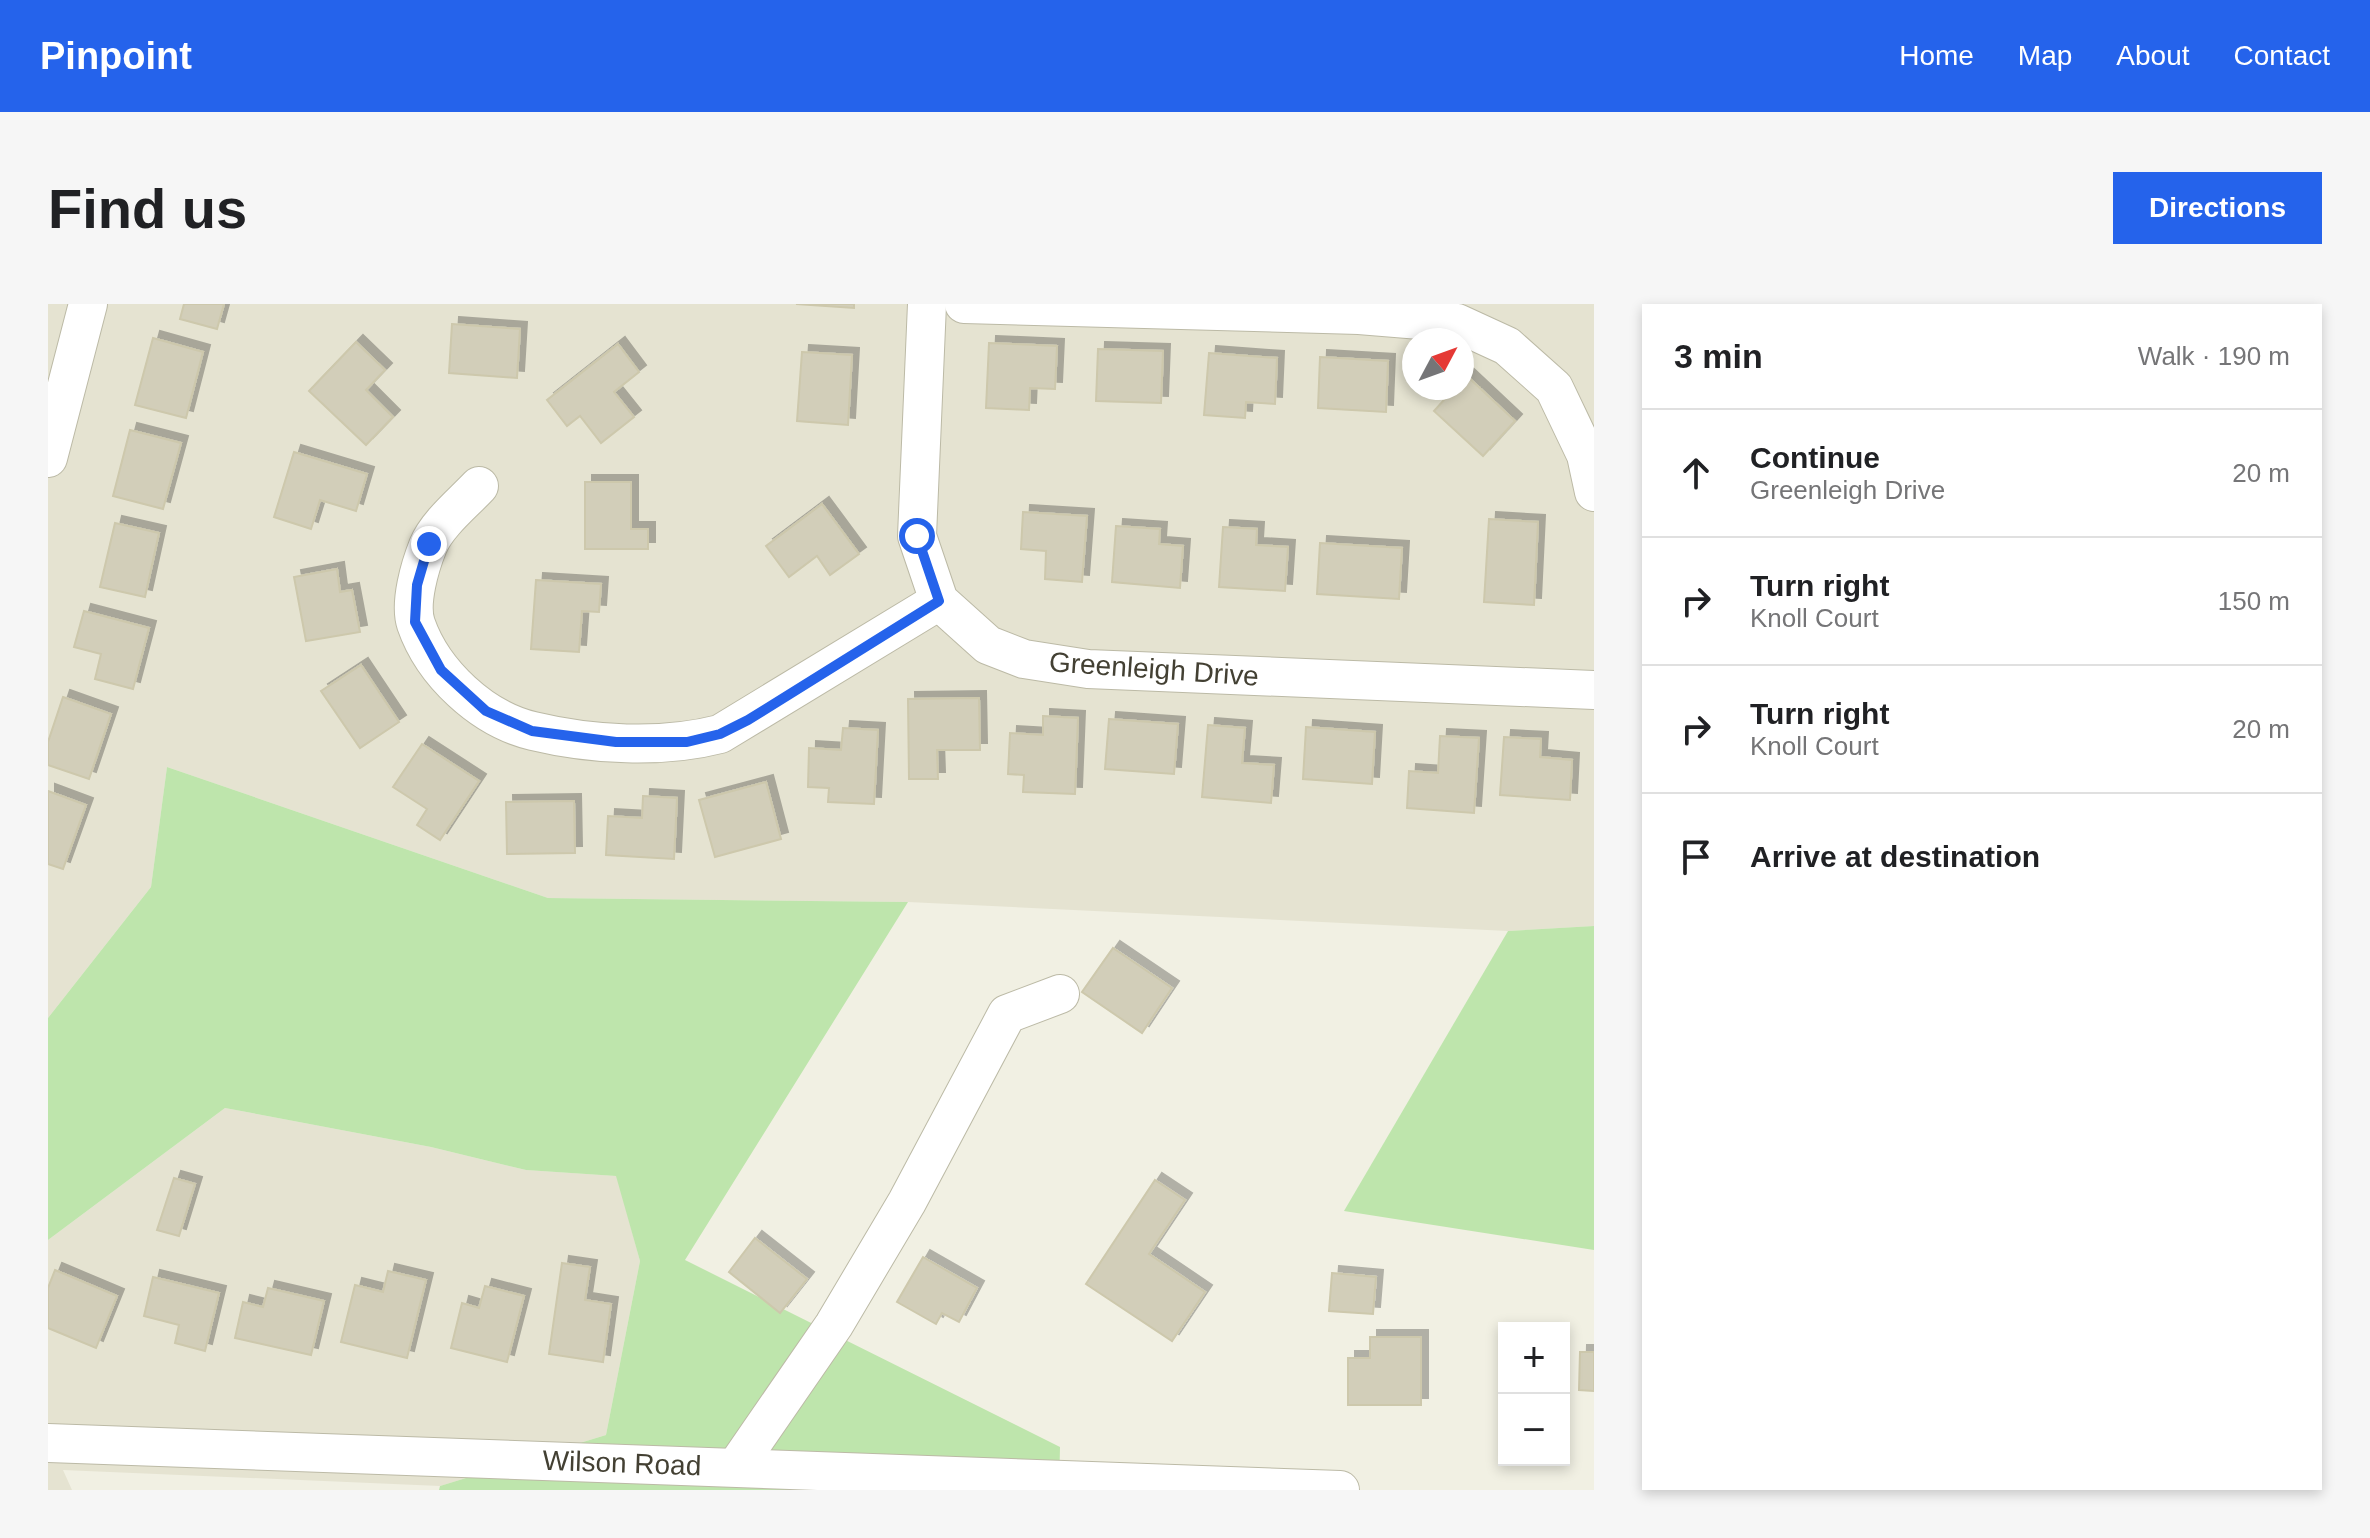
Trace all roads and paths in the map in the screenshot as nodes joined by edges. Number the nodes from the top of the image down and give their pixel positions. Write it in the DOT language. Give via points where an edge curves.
graph roads {
  1 [pos="88,304"];
  2 [pos="927,304"];
  3 [pos="964,304"];
  4 [pos="48,458"];
  5 [pos="479,486"];
  6 [pos="1594,492"];
  7 [pos="939,601"];
  8 [pos="1594,690"];
  9 [pos="1060,994"];
  10 [pos="48,1443"];
  11 [pos="736,1467"];
  12 [pos="1340,1490"];
  1 -- 4 [label="street"];
  2 -- 7 [label="street, Greenleigh Drive" via="917,536"];
  3 -- 6 [label="street" via="1359,315 1457,323 1507,346 1554,388 1586,455"];
  5 -- 7 [label="street" via="429,544 417,585 415,622 441,670 486,711 532,731 616,742 687,742 720,734"];
  7 -- 8 [label="street, Greenleigh Drive" via="988,645 1024,659 1088,669"];
  9 -- 11 [label="street" via="1007,1014 907,1202 834,1325"];
  10 -- 11 [label="street, Wilson Road"];
  11 -- 12 [label="street, Wilson Road"];
}
